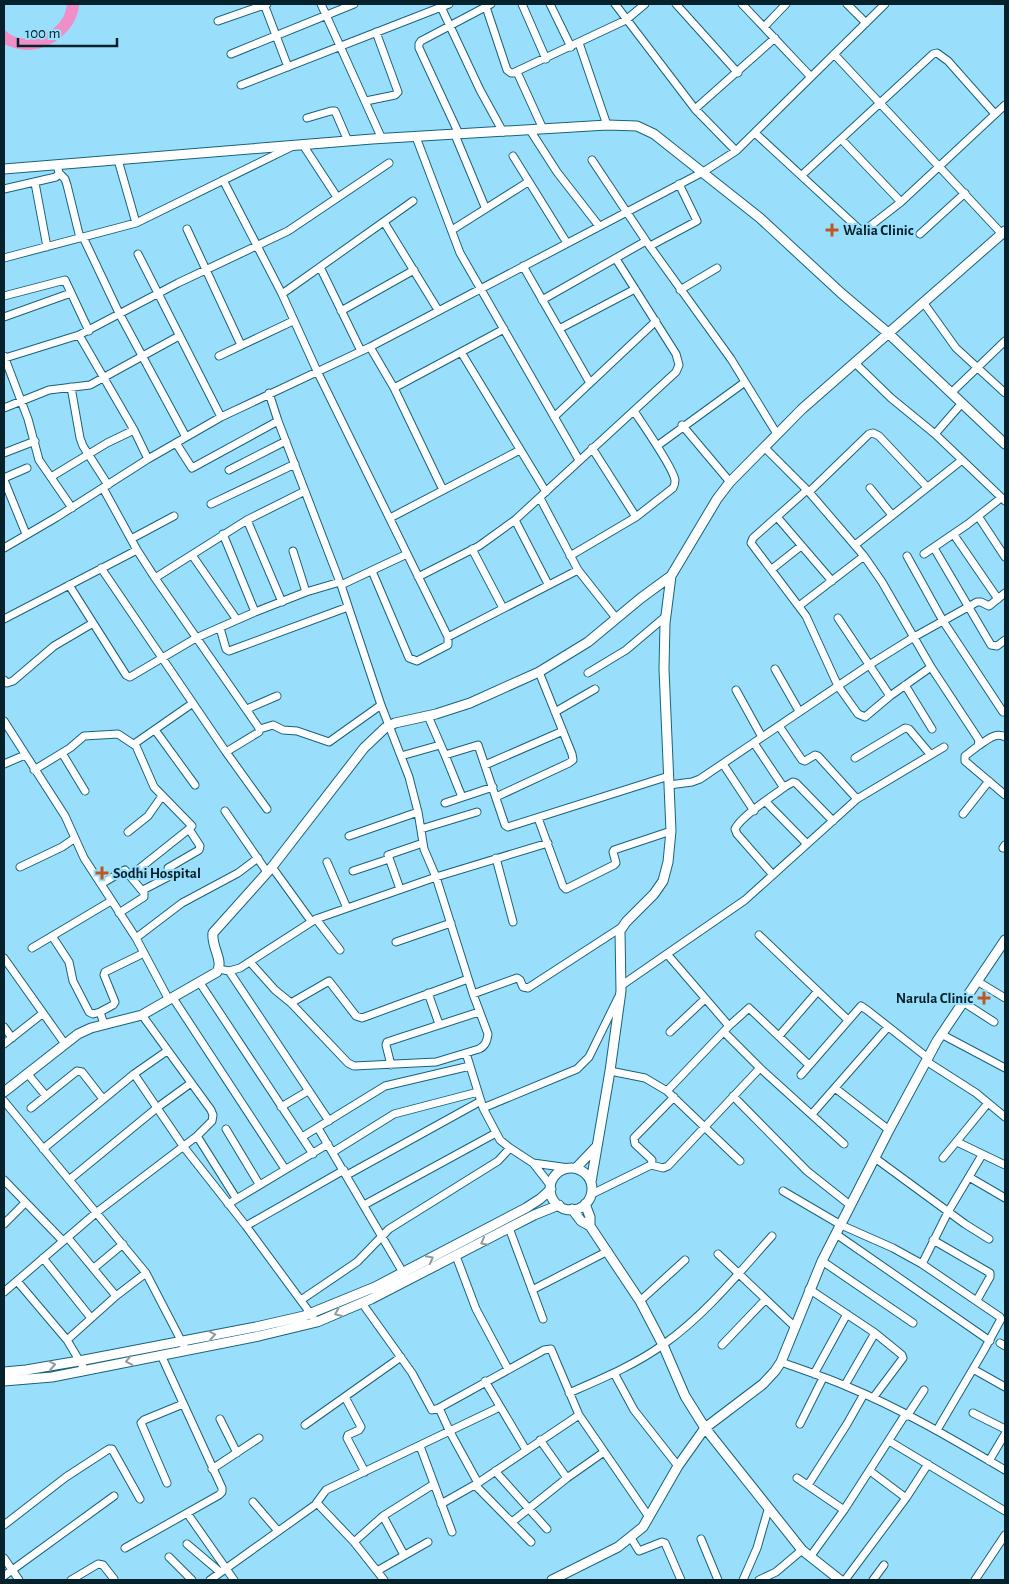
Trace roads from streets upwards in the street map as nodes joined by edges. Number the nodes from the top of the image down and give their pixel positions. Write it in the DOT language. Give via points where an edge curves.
graph roads {
  1 [pos="265,4"];
  2 [pos="321,4"];
  3 [pos="354,4"];
  4 [pos="449,4"];
  5 [pos="522,4"];
  6 [pos="550,4"];
  7 [pos="615,4"];
  8 [pos="645,4"];
  9 [pos="676,4"];
  10 [pos="742,4"];
  11 [pos="786,4"];
  12 [pos="847,4"];
  13 [pos="885,4"];
  14 [pos="487,5"];
  15 [pos="441,7"];
  16 [pos="326,16"];
  17 [pos="626,20"];
  18 [pos="218,21"];
  19 [pos="866,23"];
  20 [pos="450,24"];
  21 [pos="764,27"];
  22 [pos="376,32"];
  23 [pos="275,36"];
  24 [pos="775,38"];
  25 [pos="579,43"];
  26 [pos="340,47"];
  27 [pos="571,47"];
  28 [pos="231,54"];
  29 [pos="834,54"];
  30 [pos="546,59"];
  31 [pos="288,67"];
  32 [pos="517,72"];
  33 [pos="738,73"];
  34 [pos="811,77"];
  35 [pos="241,85"];
  36 [pos="366,101"];
  37 [pos="880,102"];
  38 [pos="1005,104"];
  39 [pos="696,109"];
  40 [pos="995,114"];
  41 [pos="307,118"];
  42 [pos="607,125"];
  43 [pos="543,129"];
  44 [pos="530,130"];
  45 [pos="503,132"];
  46 [pos="755,133"];
  47 [pos="457,134"];
  48 [pos="416,137"];
  49 [pos="382,139"];
  50 [pos="841,139"];
  51 [pos="348,141"];
  52 [pos="298,145"];
  53 [pos="736,151"];
  54 [pos="513,156"];
  55 [pos="118,160"];
  56 [pos="592,160"];
  57 [pos="388,163"];
  58 [pos="939,166"];
  59 [pos="58,168"];
  60 [pos="4,169"];
  61 [pos="703,172"];
  62 [pos="802,175"];
  63 [pos="223,180"];
  64 [pos="528,182"];
  65 [pos="35,183"];
  66 [pos="679,184"];
  67 [pos="4,189"];
  68 [pos="964,193"];
  69 [pos="337,197"];
  70 [pos="412,201"];
  71 [pos="901,202"];
  72 [pos="485,208"];
  73 [pos="628,211"];
  74 [pos="384,222"];
  75 [pos="136,223"];
  76 [pos="599,226"];
  77 [pos="187,229"];
  78 [pos="452,230"];
  79 [pos="1004,232"];
  80 [pos="920,234"];
  81 [pos="82,237"];
  82 [pos="567,243"];
  83 [pos="648,244"];
  84 [pos="258,246"];
  85 [pos="47,247"];
  86 [pos="138,254"];
  87 [pos="4,258"];
  88 [pos="616,259"];
  89 [pos="523,266"];
  90 [pos="320,268"];
  91 [pos="717,268"];
  92 [pos="206,270"];
  93 [pos="414,270"];
  94 [pos="480,289"];
  95 [pos="635,289"];
  96 [pos="680,290"];
  97 [pos="72,293"];
  98 [pos="158,294"];
  99 [pos="282,294"];
  100 [pos="4,296"];
  101 [pos="542,300"];
  102 [pos="924,302"];
  103 [pos="438,310"];
  104 [pos="341,311"];
  105 [pos="119,313"];
  106 [pos="4,317"];
  107 [pos="293,320"];
  108 [pos="656,321"];
  109 [pos="504,329"];
  110 [pos="559,329"];
  111 [pos="89,331"];
  112 [pos="888,333"];
  113 [pos="79,335"];
  114 [pos="179,336"];
  115 [pos="1005,342"];
  116 [pos="241,346"];
  117 [pos="370,347"];
  118 [pos="361,351"];
  119 [pos="461,352"];
  120 [pos="219,356"];
  121 [pos="4,357"];
  122 [pos="142,357"];
  123 [pos="855,363"];
  124 [pos="979,368"];
  125 [pos="317,371"];
  126 [pos="105,378"];
  127 [pos="745,382"];
  128 [pos="590,383"];
  129 [pos="71,387"];
  130 [pos="394,388"];
  131 [pos="269,393"];
  132 [pos="1005,393"];
  133 [pos="951,394"];
  134 [pos="20,401"];
  135 [pos="962,403"];
  136 [pos="4,408"];
  137 [pos="634,411"];
  138 [pos="222,417"];
  139 [pos="554,417"];
  140 [pos="278,421"];
  141 [pos="682,426"];
  142 [pos="134,430"];
  143 [pos="777,434"];
  144 [pos="934,434"];
  145 [pos="186,437"];
  146 [pos="35,441"];
  147 [pos="286,441"];
  148 [pos="176,443"];
  149 [pos="1005,444"];
  150 [pos="657,446"];
  151 [pos="764,447"];
  152 [pos="592,448"];
  153 [pos="520,450"];
  154 [pos="4,453"];
  155 [pos="89,454"];
  156 [pos="148,459"];
  157 [pos="579,460"];
  158 [pos="962,460"];
  159 [pos="294,464"];
  160 [pos="27,468"];
  161 [pos="229,470"];
  162 [pos="51,477"];
  163 [pos="4,479"];
  164 [pos="730,482"];
  165 [pos="106,486"];
  166 [pos="927,487"];
  167 [pos="870,488"];
  168 [pos="443,490"];
  169 [pos="305,491"];
  170 [pos="808,491"];
  171 [pos="543,495"];
  172 [pos="1003,500"];
  173 [pos="211,504"];
  174 [pos="72,508"];
  175 [pos="892,515"];
  176 [pos="174,516"];
  177 [pos="978,516"];
  178 [pos="636,517"];
  179 [pos="777,517"];
  180 [pos="390,518"];
  181 [pos="247,520"];
  182 [pos="515,520"];
  183 [pos="26,534"];
  184 [pos="223,534"];
  185 [pos="954,534"];
  186 [pos="131,539"];
  187 [pos="855,545"];
  188 [pos="801,546"];
  189 [pos="4,548"];
  190 [pos="934,548"];
  191 [pos="472,549"];
  192 [pos="137,550"];
  193 [pos="293,551"];
  194 [pos="407,554"];
  195 [pos="924,554"];
  196 [pos="192,556"];
  197 [pos="570,556"];
  198 [pos="864,556"];
  199 [pos="907,556"];
  200 [pos="1005,558"];
  201 [pos="101,568"];
  202 [pos="772,569"];
  203 [pos="578,570"];
  204 [pos="372,571"];
  205 [pos="671,576"];
  206 [pos="418,577"];
  207 [pos="155,578"];
  208 [pos="832,580"];
  209 [pos="341,583"];
  210 [pos="548,584"];
  211 [pos="69,585"];
  212 [pos="306,592"];
  213 [pos="1005,594"];
  214 [pos="998,599"];
  215 [pos="282,602"];
  216 [pos="799,606"];
  217 [pos="348,607"];
  218 [pos="968,607"];
  219 [pos="503,608"];
  220 [pos="255,612"];
  221 [pos="665,617"];
  222 [pos="616,618"];
  223 [pos="838,618"];
  224 [pos="4,620"];
  225 [pos="237,620"];
  226 [pos="943,621"];
  227 [pos="93,623"];
  228 [pos="220,628"];
  229 [pos="448,637"];
  230 [pos="914,637"];
  231 [pos="196,638"];
  232 [pos="1005,640"];
  233 [pos="163,658"];
  234 [pos="869,665"];
  235 [pos="931,667"];
  236 [pos="775,669"];
  237 [pos="539,672"];
  238 [pos="588,673"];
  239 [pos="4,680"];
  240 [pos="906,685"];
  241 [pos="838,686"];
  242 [pos="595,689"];
  243 [pos="736,690"];
  244 [pos="277,696"];
  245 [pos="890,696"];
  246 [pos="193,703"];
  247 [pos="381,705"];
  248 [pos="247,709"];
  249 [pos="799,711"];
  250 [pos="555,712"];
  251 [pos="1003,712"];
  252 [pos="428,716"];
  253 [pos="4,720"];
  254 [pos="389,726"];
  255 [pos="778,726"];
  256 [pos="260,729"];
  257 [pos="932,729"];
  258 [pos="155,730"];
  259 [pos="563,732"];
  260 [pos="762,737"];
  261 [pos="1005,737"];
  262 [pos="754,743"];
  263 [pos="134,744"];
  264 [pos="440,745"];
  265 [pos="944,746"];
  266 [pos="978,746"];
  267 [pos="226,752"];
  268 [pos="62,753"];
  269 [pos="930,754"];
  270 [pos="25,755"];
  271 [pos="401,756"];
  272 [pos="445,756"];
  273 [pos="855,758"];
  274 [pos="4,764"];
  275 [pos="485,764"];
  276 [pos="723,764"];
  277 [pos="34,770"];
  278 [pos="669,781"];
  279 [pos="989,781"];
  280 [pos="195,785"];
  281 [pos="786,786"];
  282 [pos="493,787"];
  283 [pos="85,791"];
  284 [pos="1005,794"];
  285 [pos="162,796"];
  286 [pos="462,797"];
  287 [pos="496,797"];
  288 [pos="857,800"];
  289 [pos="766,802"];
  290 [pos="445,803"];
  291 [pos="268,809"];
  292 [pos="225,811"];
  293 [pos="754,811"];
  294 [pos="418,812"];
  295 [pos="477,812"];
  296 [pos="963,814"];
  297 [pos="538,818"];
  298 [pos="833,821"];
  299 [pos="189,829"];
  300 [pos="421,829"];
  301 [pos="671,831"];
  302 [pos="128,832"];
  303 [pos="349,836"];
  304 [pos="75,838"];
  305 [pos="422,843"];
  306 [pos="548,843"];
  307 [pos="807,844"];
  308 [pos="258,858"];
  309 [pos="496,858"];
  310 [pos="389,859"];
  311 [pos="327,862"];
  312 [pos="20,867"];
  313 [pos="270,870"];
  314 [pos="353,871"];
  315 [pos="773,874"];
  316 [pos="130,876"];
  317 [pos="436,877"];
  318 [pos="101,884"];
  319 [pos="400,889"];
  320 [pos="142,890"];
  321 [pos="111,901"];
  322 [pos="347,908"];
  323 [pos="119,913"];
  324 [pos="313,920"];
  325 [pos="513,922"];
  326 [pos="452,923"];
  327 [pos="622,926"];
  328 [pos="52,936"];
  329 [pos="759,936"];
  330 [pos="136,938"];
  331 [pos="1005,941"];
  332 [pos="396,942"];
  333 [pos="32,948"];
  334 [pos="340,950"];
  335 [pos="144,953"];
  336 [pos="667,954"];
  337 [pos="4,958"];
  338 [pos="250,962"];
  339 [pos="224,970"];
  340 [pos="468,978"];
  341 [pos="977,981"];
  342 [pos="200,983"];
  343 [pos="621,988"];
  344 [pos="817,992"];
  345 [pos="428,993"];
  346 [pos="473,994"];
  347 [pos="705,998"];
  348 [pos="1005,998"];
  349 [pos="171,999"];
  350 [pos="963,1002"];
  351 [pos="291,1003"];
  352 [pos="100,1012"];
  353 [pos="479,1012"];
  354 [pos="42,1014"];
  355 [pos="142,1015"];
  356 [pos="848,1020"];
  357 [pos="994,1022"];
  358 [pos="104,1024"];
  359 [pos="439,1024"];
  360 [pos="4,1027"];
  361 [pos="888,1027"];
  362 [pos="726,1029"];
  363 [pos="670,1032"];
  364 [pos="941,1034"];
  365 [pos="779,1036"];
  366 [pos="12,1038"];
  367 [pos="4,1044"];
  368 [pos="65,1044"];
  369 [pos="167,1051"];
  370 [pos="466,1053"];
  371 [pos="927,1060"];
  372 [pos="391,1064"];
  373 [pos="809,1065"];
  374 [pos="470,1066"];
  375 [pos="760,1068"];
  376 [pos="1005,1068"];
  377 [pos="610,1071"];
  378 [pos="27,1074"];
  379 [pos="134,1074"];
  380 [pos="801,1075"];
  381 [pos="191,1083"];
  382 [pos="835,1088"];
  383 [pos="308,1091"];
  384 [pos="667,1091"];
  385 [pos="4,1092"];
  386 [pos="478,1092"];
  387 [pos="46,1096"];
  388 [pos="733,1096"];
  389 [pos="674,1097"];
  390 [pos="103,1099"];
  391 [pos="4,1101"];
  392 [pos="988,1103"];
  393 [pos="482,1104"];
  394 [pos="281,1107"];
  395 [pos="31,1108"];
  396 [pos="158,1108"];
  397 [pos="812,1114"];
  398 [pos="1005,1117"];
  399 [pos="329,1121"];
  400 [pos="704,1127"];
  401 [pos="318,1128"];
  402 [pos="226,1129"];
  403 [pos="889,1130"];
  404 [pos="496,1133"];
  405 [pos="197,1136"];
  406 [pos="302,1137"];
  407 [pos="957,1142"];
  408 [pos="328,1144"];
  409 [pos="844,1144"];
  410 [pos="183,1146"];
  411 [pos="598,1146"];
  412 [pos="510,1148"];
  413 [pos="43,1149"];
  414 [pos="333,1152"];
  415 [pos="313,1154"];
  416 [pos="982,1155"];
  417 [pos="875,1158"];
  418 [pos="943,1158"];
  419 [pos="740,1161"];
  420 [pos="533,1163"];
  421 [pos="652,1165"];
  422 [pos="1005,1165"];
  423 [pos="572,1168"];
  424 [pos="285,1169"];
  425 [pos="346,1172"];
  426 [pos="970,1177"];
  427 [pos="4,1180"];
  428 [pos="69,1180"];
  429 [pos="591,1182"];
  430 [pos="259,1184"];
  431 [pos="551,1187"];
  432 [pos="783,1191"];
  433 [pos="592,1194"];
  434 [pos="236,1198"];
  435 [pos="1005,1198"];
  436 [pos="25,1203"];
  437 [pos="228,1204"];
  438 [pos="585,1204"];
  439 [pos="364,1205"];
  440 [pos="559,1205"];
  441 [pos="850,1205"];
  442 [pos="572,1209"];
  443 [pos="97,1212"];
  444 [pos="948,1212"];
  445 [pos="4,1224"];
  446 [pos="841,1224"];
  447 [pos="246,1226"];
  448 [pos="590,1226"];
  449 [pos="510,1228"];
  450 [pos="836,1234"];
  451 [pos="381,1236"];
  452 [pos="772,1236"];
  453 [pos="989,1239"];
  454 [pos="65,1240"];
  455 [pos="933,1240"];
  456 [pos="122,1244"];
  457 [pos="608,1251"];
  458 [pos="718,1254"];
  459 [pos="456,1256"];
  460 [pos="43,1258"];
  461 [pos="685,1260"];
  462 [pos="822,1262"];
  463 [pos="922,1264"];
  464 [pos="94,1268"];
  465 [pos="146,1273"];
  466 [pos="738,1275"];
  467 [pos="405,1277"];
  468 [pos="17,1280"];
  469 [pos="532,1290"];
  470 [pos="809,1290"];
  471 [pos="4,1292"];
  472 [pos="116,1296"];
  473 [pos="301,1300"];
  474 [pos="765,1300"];
  475 [pos="977,1300"];
  476 [pos="640,1301"];
  477 [pos="362,1303"];
  478 [pos="311,1313"];
  479 [pos="847,1314"];
  480 [pos="91,1318"];
  481 [pos="1003,1318"];
  482 [pos="543,1319"];
  483 [pos="316,1322"];
  484 [pos="913,1323"];
  485 [pos="795,1327"];
  486 [pos="874,1333"];
  487 [pos="66,1340"];
  488 [pos="182,1340"];
  489 [pos="990,1341"];
  490 [pos="663,1345"];
  491 [pos="722,1345"];
  492 [pos="186,1350"];
  493 [pos="160,1355"];
  494 [pos="401,1357"];
  495 [pos="79,1361"];
  496 [pos="781,1362"];
  497 [pos="508,1369"];
  498 [pos="974,1369"];
  499 [pos="85,1370"];
  500 [pos="4,1372"];
  501 [pos="614,1373"];
  502 [pos="814,1374"];
  503 [pos="823,1378"];
  504 [pos="4,1381"];
  505 [pos="485,1382"];
  506 [pos="845,1385"];
  507 [pos="1005,1387"];
  508 [pos="924,1390"];
  509 [pos="569,1393"];
  510 [pos="864,1394"];
  511 [pos="345,1397"];
  512 [pos="873,1398"];
  513 [pos="183,1404"];
  514 [pos="500,1407"];
  515 [pos="439,1408"];
  516 [pos="973,1413"];
  517 [pos="579,1415"];
  518 [pos="906,1415"];
  519 [pos="220,1419"];
  520 [pos="800,1424"];
  521 [pos="305,1425"];
  522 [pos="704,1428"];
  523 [pos="1005,1429"];
  524 [pos="937,1430"];
  525 [pos="450,1432"];
  526 [pos="1005,1434"];
  527 [pos="259,1438"];
  528 [pos="540,1440"];
  529 [pos="889,1441"];
  530 [pos="420,1446"];
  531 [pos="526,1450"];
  532 [pos="604,1452"];
  533 [pos="237,1453"];
  534 [pos="990,1461"];
  535 [pos="928,1464"];
  536 [pos="678,1466"];
  537 [pos="212,1469"];
  538 [pos="1005,1470"];
  539 [pos="495,1471"];
  540 [pos="870,1471"];
  541 [pos="365,1472"];
  542 [pos="567,1478"];
  543 [pos="797,1478"];
  544 [pos="167,1483"];
  545 [pos="434,1484"];
  546 [pos="477,1484"];
  547 [pos="808,1485"];
  548 [pos="114,1496"];
  549 [pos="906,1498"];
  550 [pos="140,1499"];
  551 [pos="253,1502"];
  552 [pos="318,1502"];
  553 [pos="441,1504"];
  554 [pos="528,1508"];
  555 [pos="768,1510"];
  556 [pos="844,1510"];
  557 [pos="1005,1511"];
  558 [pos="187,1513"];
  559 [pos="383,1516"];
  560 [pos="649,1517"];
  561 [pos="512,1522"];
  562 [pos="4,1525"];
  563 [pos="547,1529"];
  564 [pos="278,1531"];
  565 [pos="452,1532"];
  566 [pos="1005,1535"];
  567 [pos="631,1538"];
  568 [pos="701,1539"];
  569 [pos="354,1542"];
  570 [pos="428,1542"];
  571 [pos="531,1542"];
  572 [pos="187,1544"];
  573 [pos="998,1547"];
  574 [pos="125,1548"];
  575 [pos="802,1550"];
  576 [pos="1005,1552"];
  577 [pos="404,1555"];
  578 [pos="169,1557"];
  579 [pos="810,1557"];
  580 [pos="4,1558"];
  581 [pos="884,1565"];
  582 [pos="749,1568"];
  583 [pos="12,1570"];
  584 [pos="223,1570"];
  585 [pos="377,1571"];
  586 [pos="4,1576"];
  587 [pos="114,1578"];
  588 [pos="556,1579"];
  589 [pos="19,1580"];
  590 [pos="71,1580"];
  591 [pos="192,1580"];
  592 [pos="210,1580"];
  593 [pos="234,1580"];
  594 [pos="384,1580"];
  595 [pos="681,1580"];
  596 [pos="718,1580"];
  597 [pos="743,1580"];
  598 [pos="759,1580"];
  599 [pos="840,1580"];
  600 [pos="845,1580"];
  601 [pos="873,1580"];
  602 [pos="976,1580"];
  1 -- 18 [label="street"];
  1 -- 23 [label="street"];
  2 -- 16 [label="street"];
  3 -- 16 [label="street"];
  4 -- 15 [label="street"];
  5 -- 30 [label="street"];
  6 -- 27 [label="street"];
  7 -- 17 [label="street"];
  8 -- 17 [label="street"];
  9 -- 33 [label="street"];
  10 -- 21 [label="street"];
  11 -- 21 [label="street"];
  12 -- 19 [label="street"];
  13 -- 19 [label="street"];
  14 -- 20 [label="street"];
  14 -- 32 [label="street" via="507,70"];
  15 -- 20 [label="street"];
  15 -- 22 [label="street"];
  16 -- 23 [label="street"];
  16 -- 26 [label="street"];
  17 -- 25 [label="street"];
  17 -- 39 [label="street"];
  19 -- 29 [label="street"];
  20 -- 45 [label="street"];
  20 -- 47 [label="street" via="421,41 419,48"];
  21 -- 24 [label="street"];
  22 -- 26 [label="street"];
  22 -- 36 [label="street" via="398,92"];
  23 -- 28 [label="street"];
  23 -- 31 [label="street"];
  24 -- 33 [label="street"];
  24 -- 34 [label="street"];
  25 -- 27 [label="street"];
  25 -- 42 [label="street"];
  26 -- 31 [label="street"];
  26 -- 36 [label="street"];
  27 -- 30 [label="street"];
  29 -- 34 [label="street"];
  29 -- 37 [label="street"];
  30 -- 32 [label="street"];
  31 -- 35 [label="street"];
  32 -- 43 [label="street"];
  33 -- 39 [label="street"];
  34 -- 46 [label="street"];
  36 -- 49 [label="street"];
  37 -- 40 [label="street" via="937,53"];
  37 -- 50 [label="street"];
  37 -- 58 [label="street"];
  38 -- 40 [label="street"];
  39 -- 53 [label="street"];
  40 -- 58 [label="street"];
  41 -- 51 [label="street" via="335,111"];
  42 -- 43 [label="street"];
  42 -- 61 [label="street" via="632,125 646,129"];
  43 -- 44 [label="street"];
  44 -- 45 [label="street"];
  44 -- 76 [label="street" via="557,172"];
  45 -- 47 [label="street"];
  46 -- 53 [label="street"];
  46 -- 62 [label="street"];
  47 -- 48 [label="street"];
  47 -- 72 [label="street"];
  48 -- 49 [label="street"];
  48 -- 78 [label="street"];
  49 -- 51 [label="street"];
  50 -- 62 [label="street"];
  50 -- 71 [label="street"];
  51 -- 52 [label="street"];
  52 -- 55 [label="street"];
  52 -- 63 [label="street"];
  52 -- 69 [label="street"];
  53 -- 61 [label="street"];
  54 -- 64 [label="street"];
  55 -- 59 [label="street"];
  55 -- 75 [label="street"];
  56 -- 73 [label="street"];
  57 -- 69 [label="street"];
  58 -- 68 [label="street"];
  58 -- 71 [label="street"];
  59 -- 60 [label="street"];
  59 -- 65 [label="street" via="56,177"];
  59 -- 81 [label="street" via="65,179"];
  61 -- 66 [label="street"];
  61 -- 112 [label="street" via="760,218"];
  62 -- 71 [label="street" via="862,230 868,229"];
  63 -- 75 [label="street"];
  63 -- 84 [label="street"];
  64 -- 72 [label="street"];
  64 -- 82 [label="street"];
  65 -- 67 [label="street"];
  65 -- 85 [label="street"];
  66 -- 73 [label="street"];
  66 -- 83 [label="street" via="697,222"];
  68 -- 79 [label="street"];
  68 -- 80 [label="street"];
  69 -- 84 [label="street" via="288,231"];
  70 -- 74 [label="street"];
  72 -- 78 [label="street"];
  73 -- 76 [label="street"];
  73 -- 83 [label="street"];
  74 -- 90 [label="street"];
  74 -- 93 [label="street"];
  75 -- 81 [label="street"];
  76 -- 82 [label="street"];
  77 -- 92 [label="street"];
  78 -- 94 [label="street" via="460,253"];
  79 -- 102 [label="street"];
  81 -- 85 [label="street"];
  81 -- 105 [label="street"];
  82 -- 89 [label="street"];
  83 -- 88 [label="street"];
  83 -- 96 [label="street"];
  84 -- 92 [label="street"];
  84 -- 99 [label="street"];
  85 -- 87 [label="street"];
  86 -- 98 [label="street"];
  88 -- 95 [label="street"];
  88 -- 101 [label="street"];
  89 -- 94 [label="street"];
  89 -- 101 [label="street"];
  90 -- 99 [label="street"];
  90 -- 104 [label="street"];
  91 -- 96 [label="street"];
  92 -- 98 [label="street"];
  92 -- 116 [label="street"];
  93 -- 103 [label="street"];
  93 -- 104 [label="street"];
  94 -- 103 [label="street"];
  94 -- 109 [label="street"];
  95 -- 108 [label="street"];
  95 -- 110 [label="street"];
  96 -- 127 [label="street"];
  97 -- 100 [label="street" via="63,279"];
  97 -- 106 [label="street"];
  97 -- 111 [label="street"];
  98 -- 105 [label="street"];
  98 -- 114 [label="street"];
  99 -- 107 [label="street"];
  101 -- 110 [label="street"];
  102 -- 112 [label="street"];
  102 -- 124 [label="street" via="956,348"];
  103 -- 117 [label="street"];
  104 -- 118 [label="street"];
  105 -- 111 [label="street"];
  105 -- 122 [label="street"];
  107 -- 116 [label="street"];
  107 -- 125 [label="street"];
  108 -- 128 [label="street"];
  108 -- 137 [label="street" via="679,360 678,368"];
  109 -- 119 [label="street"];
  109 -- 139 [label="street"];
  110 -- 128 [label="street"];
  111 -- 113 [label="street"];
  112 -- 123 [label="street"];
  112 -- 133 [label="street"];
  113 -- 121 [label="street"];
  113 -- 126 [label="street"];
  114 -- 122 [label="street"];
  114 -- 138 [label="street"];
  115 -- 124 [label="street"];
  116 -- 120 [label="street"];
  117 -- 118 [label="street"];
  117 -- 130 [label="street"];
  118 -- 125 [label="street"];
  119 -- 130 [label="street"];
  119 -- 153 [label="street"];
  121 -- 134 [label="street"];
  122 -- 126 [label="street"];
  122 -- 145 [label="street"];
  123 -- 143 [label="street"];
  123 -- 144 [label="street"];
  124 -- 132 [label="street"];
  124 -- 133 [label="street"];
  125 -- 131 [label="street"];
  125 -- 180 [label="street"];
  126 -- 129 [label="street" via="86,386"];
  126 -- 142 [label="street"];
  127 -- 141 [label="street"];
  127 -- 143 [label="street"];
  128 -- 139 [label="street"];
  129 -- 134 [label="street" via="49,390"];
  129 -- 155 [label="street" via="80,438"];
  130 -- 168 [label="street"];
  131 -- 138 [label="street"];
  131 -- 140 [label="street"];
  133 -- 135 [label="street"];
  134 -- 136 [label="street"];
  134 -- 146 [label="street"];
  135 -- 144 [label="street"];
  135 -- 149 [label="street"];
  137 -- 150 [label="street"];
  137 -- 152 [label="street"];
  138 -- 145 [label="street"];
  139 -- 157 [label="street"];
  140 -- 147 [label="street"];
  140 -- 148 [label="street" via="192,468"];
  141 -- 150 [label="street"];
  141 -- 164 [label="street"];
  142 -- 155 [label="street"];
  142 -- 156 [label="street"];
  143 -- 151 [label="street"];
  144 -- 158 [label="street"];
  145 -- 148 [label="street"];
  146 -- 154 [label="street"];
  146 -- 162 [label="street" via="39,460"];
  147 -- 159 [label="street"];
  147 -- 161 [label="street"];
  148 -- 156 [label="street"];
  150 -- 178 [label="street" via="675,484"];
  151 -- 164 [label="street"];
  151 -- 170 [label="street"];
  152 -- 157 [label="street"];
  152 -- 178 [label="street"];
  153 -- 168 [label="street"];
  153 -- 171 [label="street"];
  155 -- 162 [label="street"];
  155 -- 165 [label="street"];
  156 -- 165 [label="street"];
  157 -- 171 [label="street"];
  158 -- 166 [label="street"];
  158 -- 172 [label="street"];
  159 -- 169 [label="street"];
  159 -- 173 [label="street"];
  160 -- 163 [label="street"];
  162 -- 174 [label="street"];
  163 -- 183 [label="street"];
  164 -- 205 [label="street"];
  165 -- 174 [label="street"];
  165 -- 186 [label="street"];
  166 -- 170 [label="street" via="873,433"];
  166 -- 175 [label="street"];
  167 -- 175 [label="street"];
  168 -- 180 [label="street"];
  169 -- 181 [label="street"];
  169 -- 209 [label="street"];
  170 -- 179 [label="street"];
  170 -- 187 [label="street"];
  171 -- 182 [label="street"];
  171 -- 197 [label="street"];
  172 -- 177 [label="street"];
  174 -- 183 [label="street"];
  175 -- 187 [label="street"];
  176 -- 186 [label="street"];
  177 -- 185 [label="street"];
  177 -- 200 [label="street"];
  178 -- 197 [label="street"];
  179 -- 188 [label="street"];
  179 -- 202 [label="street" via="751,541"];
  180 -- 194 [label="street"];
  181 -- 184 [label="street"];
  181 -- 215 [label="street"];
  182 -- 191 [label="street"];
  182 -- 210 [label="street"];
  183 -- 189 [label="street"];
  184 -- 196 [label="street"];
  184 -- 220 [label="street"];
  185 -- 190 [label="street"];
  185 -- 214 [label="street"];
  186 -- 192 [label="street"];
  187 -- 198 [label="street"];
  188 -- 202 [label="street"];
  188 -- 208 [label="street"];
  190 -- 195 [label="street"];
  190 -- 218 [label="street"];
  191 -- 206 [label="street"];
  191 -- 219 [label="street"];
  192 -- 201 [label="street"];
  192 -- 207 [label="street"];
  193 -- 212 [label="street"];
  194 -- 204 [label="street"];
  194 -- 206 [label="street"];
  196 -- 207 [label="street"];
  196 -- 225 [label="street"];
  197 -- 203 [label="street"];
  198 -- 208 [label="street"];
  198 -- 230 [label="street"];
  199 -- 226 [label="street"];
  201 -- 211 [label="street"];
  201 -- 233 [label="street"];
  202 -- 216 [label="street"];
  203 -- 210 [label="street"];
  203 -- 222 [label="street"];
  204 -- 209 [label="street"];
  204 -- 229 [label="street" via="411,660 417,661 446,647"];
  205 -- 221 [label="street"];
  205 -- 222 [label="street"];
  206 -- 229 [label="street"];
  207 -- 231 [label="street"];
  208 -- 216 [label="street"];
  209 -- 212 [label="street"];
  209 -- 217 [label="street"];
  210 -- 219 [label="street"];
  211 -- 224 [label="street"];
  211 -- 227 [label="street"];
  212 -- 215 [label="street"];
  213 -- 214 [label="street"];
  214 -- 218 [label="street" via="989,606 979,601"];
  215 -- 220 [label="street"];
  216 -- 241 [label="street"];
  217 -- 228 [label="street" via="229,651"];
  217 -- 247 [label="street"];
  218 -- 226 [label="street"];
  218 -- 232 [label="street" via="991,645 996,646"];
  219 -- 229 [label="street"];
  220 -- 225 [label="street"];
  221 -- 238 [label="street" via="626,650"];
  221 -- 278 [label="street"];
  222 -- 237 [label="street" via="588,642"];
  223 -- 234 [label="street"];
  225 -- 228 [label="street"];
  226 -- 230 [label="street"];
  226 -- 251 [label="street"];
  227 -- 233 [label="street" via="128,677"];
  227 -- 239 [label="street" via="54,646 13,681 7,683"];
  228 -- 231 [label="street"];
  230 -- 234 [label="street"];
  230 -- 235 [label="street"];
  231 -- 233 [label="street"];
  231 -- 248 [label="street"];
  233 -- 246 [label="street"];
  234 -- 241 [label="street"];
  234 -- 245 [label="street"];
  235 -- 240 [label="street"];
  235 -- 266 [label="street" via="979,740"];
  236 -- 249 [label="street"];
  237 -- 250 [label="street"];
  237 -- 252 [label="street" via="470,703"];
  240 -- 245 [label="street"];
  240 -- 257 [label="street"];
  241 -- 245 [label="street" via="863,717"];
  241 -- 249 [label="street"];
  242 -- 250 [label="street"];
  243 -- 260 [label="street"];
  244 -- 248 [label="street"];
  246 -- 258 [label="street"];
  246 -- 267 [label="street"];
  247 -- 254 [label="street"];
  247 -- 256 [label="street" via="329,742 273,725"];
  248 -- 256 [label="street"];
  249 -- 255 [label="street"];
  250 -- 259 [label="street"];
  252 -- 254 [label="street"];
  252 -- 264 [label="street"];
  253 -- 270 [label="street"];
  254 -- 271 [label="street"];
  254 -- 313 [label="street" via="364,748"];
  255 -- 260 [label="street"];
  255 -- 288 [label="street" via="802,760 818,756"];
  256 -- 267 [label="street"];
  258 -- 263 [label="street"];
  258 -- 280 [label="street"];
  259 -- 275 [label="street"];
  259 -- 287 [label="street" via="572,762"];
  260 -- 262 [label="street"];
  261 -- 266 [label="street" via="997,735"];
  262 -- 276 [label="street"];
  262 -- 281 [label="street" via="782,785"];
  263 -- 268 [label="street" via="118,734 87,735"];
  263 -- 285 [label="street" via="153,786"];
  264 -- 271 [label="street"];
  264 -- 272 [label="street"];
  265 -- 269 [label="street"];
  266 -- 279 [label="street" via="965,756 965,761"];
  267 -- 291 [label="street"];
  268 -- 277 [label="street"];
  268 -- 283 [label="street"];
  269 -- 273 [label="street" via="910,729 905,728"];
  269 -- 288 [label="street"];
  270 -- 274 [label="street"];
  270 -- 277 [label="street"];
  271 -- 294 [label="street"];
  272 -- 275 [label="street" via="477,745"];
  272 -- 286 [label="street"];
  275 -- 282 [label="street"];
  276 -- 278 [label="street" via="692,782"];
  276 -- 293 [label="street"];
  277 -- 304 [label="street"];
  278 -- 297 [label="street"];
  278 -- 301 [label="street"];
  279 -- 284 [label="street"];
  279 -- 296 [label="street"];
  281 -- 289 [label="street"];
  281 -- 298 [label="street" via="796,783"];
  282 -- 286 [label="street"];
  282 -- 287 [label="street"];
  285 -- 299 [label="street" via="191,823"];
  285 -- 302 [label="street" via="148,816"];
  286 -- 290 [label="street"];
  287 -- 297 [label="street" via="506,826 510,828"];
  288 -- 298 [label="street"];
  289 -- 293 [label="street"];
  289 -- 307 [label="street"];
  292 -- 308 [label="street"];
  293 -- 315 [label="street" via="736,826 736,831"];
  294 -- 300 [label="street"];
  294 -- 303 [label="street"];
  295 -- 300 [label="street"];
  297 -- 306 [label="street"];
  298 -- 307 [label="street"];
  299 -- 316 [label="street"];
  299 -- 320 [label="street" via="200,846 199,850 168,868 168,876"];
  300 -- 305 [label="street"];
  301 -- 306 [label="street" via="614,850 614,865 566,889"];
  301 -- 327 [label="street" via="668,862 662,881 654,894"];
  304 -- 312 [label="street"];
  304 -- 318 [label="street"];
  305 -- 310 [label="street" via="389,853"];
  305 -- 317 [label="street"];
  306 -- 309 [label="street"];
  307 -- 315 [label="street"];
  308 -- 313 [label="street"];
  308 -- 330 [label="street" via="238,873 182,903"];
  309 -- 317 [label="street"];
  309 -- 325 [label="street"];
  310 -- 314 [label="street"];
  310 -- 319 [label="street"];
  311 -- 322 [label="street"];
  313 -- 324 [label="street"];
  313 -- 339 [label="street" via="213,934"];
  315 -- 336 [label="street" via="745,900"];
  316 -- 318 [label="street" via="123,870"];
  316 -- 320 [label="street"];
  317 -- 319 [label="street"];
  317 -- 326 [label="street"];
  318 -- 321 [label="street"];
  319 -- 322 [label="street"];
  320 -- 323 [label="street" via="144,897"];
  321 -- 323 [label="street"];
  321 -- 328 [label="street"];
  322 -- 324 [label="street"];
  323 -- 330 [label="street"];
  324 -- 334 [label="street"];
  324 -- 338 [label="street"];
  326 -- 332 [label="street"];
  326 -- 340 [label="street"];
  327 -- 343 [label="street" via="619,943"];
  327 -- 346 [label="street" via="528,988 516,978"];
  328 -- 333 [label="street"];
  328 -- 352 [label="street" via="69,962 73,980 89,1012"];
  329 -- 344 [label="street"];
  330 -- 335 [label="street"];
  331 -- 341 [label="street"];
  335 -- 349 [label="street"];
  335 -- 352 [label="street" via="105,972 115,1002"];
  336 -- 343 [label="street"];
  336 -- 347 [label="street"];
  337 -- 354 [label="street"];
  338 -- 339 [label="street" via="240,968"];
  338 -- 351 [label="street"];
  339 -- 342 [label="street"];
  339 -- 383 [label="street"];
  340 -- 345 [label="street"];
  340 -- 346 [label="street"];
  341 -- 348 [label="street"];
  341 -- 350 [label="street"];
  342 -- 349 [label="street"];
  342 -- 394 [label="street"];
  343 -- 377 [label="street"];
  343 -- 393 [label="street" via="589,1057 577,1069"];
  344 -- 356 [label="street"];
  344 -- 365 [label="street"];
  345 -- 351 [label="street" via="359,1018 329,981"];
  345 -- 359 [label="street"];
  346 -- 353 [label="street"];
  347 -- 362 [label="street"];
  347 -- 363 [label="street"];
  349 -- 355 [label="street"];
  349 -- 424 [label="street"];
  350 -- 357 [label="street"];
  350 -- 364 [label="street"];
  351 -- 372 [label="street" via="351,1065"];
  352 -- 358 [label="street"];
  353 -- 359 [label="street"];
  353 -- 370 [label="street" via="488,1034 487,1040 483,1047"];
  354 -- 366 [label="street"];
  354 -- 368 [label="street"];
  355 -- 358 [label="street"];
  355 -- 369 [label="street"];
  356 -- 361 [label="street" via="862,1006"];
  356 -- 373 [label="street"];
  358 -- 368 [label="street" via="78,1034"];
  359 -- 372 [label="street" via="387,1042"];
  360 -- 366 [label="street"];
  361 -- 371 [label="street"];
  361 -- 382 [label="street"];
  362 -- 365 [label="street" via="749,1008"];
  362 -- 375 [label="street"];
  362 -- 384 [label="street"];
  364 -- 371 [label="street"];
  364 -- 376 [label="street"];
  365 -- 373 [label="street"];
  366 -- 367 [label="street"];
  368 -- 378 [label="street"];
  369 -- 379 [label="street"];
  369 -- 381 [label="street"];
  370 -- 372 [label="street" via="436,1062"];
  370 -- 374 [label="street"];
  371 -- 392 [label="street"];
  371 -- 403 [label="street"];
  373 -- 380 [label="street"];
  374 -- 386 [label="street"];
  374 -- 399 [label="street" via="385,1086"];
  375 -- 388 [label="street"];
  375 -- 397 [label="street"];
  377 -- 384 [label="street" via="645,1078"];
  377 -- 411 [label="street"];
  378 -- 385 [label="street"];
  378 -- 387 [label="street"];
  379 -- 390 [label="street"];
  379 -- 396 [label="street"];
  381 -- 396 [label="street"];
  381 -- 405 [label="street" via="213,1115 212,1121"];
  382 -- 397 [label="street"];
  382 -- 403 [label="street"];
  383 -- 394 [label="street"];
  383 -- 399 [label="street"];
  384 -- 389 [label="street"];
  386 -- 393 [label="street"];
  386 -- 414 [label="street" via="394,1114"];
  387 -- 390 [label="street" via="80,1071"];
  387 -- 395 [label="street"];
  388 -- 400 [label="street"];
  388 -- 441 [label="street" via="807,1171"];
  389 -- 400 [label="street"];
  389 -- 421 [label="street" via="634,1138 635,1144 652,1160"];
  390 -- 413 [label="street"];
  391 -- 413 [label="street"];
  392 -- 398 [label="street"];
  392 -- 407 [label="street"];
  393 -- 404 [label="street"];
  393 -- 425 [label="street"];
  394 -- 406 [label="street"];
  396 -- 410 [label="street"];
  396 -- 428 [label="street"];
  397 -- 409 [label="street"];
  399 -- 401 [label="street"];
  400 -- 419 [label="street"];
  400 -- 421 [label="street" via="668,1166"];
  401 -- 406 [label="street"];
  401 -- 408 [label="street"];
  402 -- 430 [label="street"];
  403 -- 417 [label="street"];
  404 -- 412 [label="street"];
  404 -- 439 [label="street"];
  405 -- 410 [label="street"];
  405 -- 434 [label="street"];
  406 -- 415 [label="street"];
  407 -- 416 [label="street"];
  407 -- 418 [label="street"];
  408 -- 414 [label="street"];
  408 -- 415 [label="street"];
  410 -- 437 [label="street"];
  410 -- 443 [label="street"];
  411 -- 423 [label="street"];
  411 -- 429 [label="street"];
  412 -- 420 [label="street"];
  412 -- 451 [label="street" via="498,1161"];
  413 -- 428 [label="street"];
  414 -- 425 [label="street"];
  415 -- 424 [label="street"];
  416 -- 422 [label="street"];
  416 -- 426 [label="street"];
  417 -- 441 [label="street"];
  417 -- 444 [label="street"];
  420 -- 423 [label="street"];
  420 -- 431 [label="street"];
  421 -- 433 [label="street"];
  423 -- 429 [label="street" via="588,1176"];
  423 -- 431 [label="street" via="557,1174"];
  424 -- 430 [label="street"];
  425 -- 439 [label="street"];
  425 -- 447 [label="street"];
  426 -- 435 [label="street"];
  426 -- 444 [label="street"];
  427 -- 436 [label="street"];
  428 -- 443 [label="street"];
  429 -- 433 [label="street"];
  430 -- 434 [label="street"];
  431 -- 440 [label="street" via="554,1201"];
  467 -- 431 [label="street, one-way" via="526,1208"];
  432 -- 446 [label="street"];
  433 -- 438 [label="street"];
  434 -- 437 [label="street"];
  436 -- 445 [label="street"];
  436 -- 454 [label="street"];
  437 -- 447 [label="street"];
  438 -- 442 [label="street"];
  438 -- 448 [label="street"];
  439 -- 451 [label="street"];
  440 -- 442 [label="street"];
  440 -- 449 [label="street"];
  441 -- 446 [label="street"];
  442 -- 448 [label="street" via="581,1222"];
  443 -- 454 [label="street"];
  443 -- 456 [label="street"];
  444 -- 453 [label="street"];
  444 -- 455 [label="street"];
  446 -- 450 [label="street"];
  446 -- 463 [label="street"];
  447 -- 473 [label="street"];
  448 -- 457 [label="street"];
  449 -- 459 [label="street, one-way"];
  449 -- 469 [label="street"];
  450 -- 462 [label="street"];
  450 -- 489 [label="street"];
  451 -- 467 [label="street"];
  451 -- 473 [label="street" via="357,1262"];
  452 -- 466 [label="street"];
  454 -- 460 [label="street"];
  454 -- 464 [label="street"];
  455 -- 463 [label="street"];
  455 -- 475 [label="street" via="990,1273"];
  456 -- 464 [label="street"];
  456 -- 465 [label="street"];
  457 -- 469 [label="street"];
  457 -- 476 [label="street"];
  458 -- 466 [label="street"];
  459 -- 467 [label="street"];
  459 -- 497 [label="street" via="476,1309"];
  460 -- 468 [label="street"];
  460 -- 480 [label="street"];
  461 -- 476 [label="street"];
  462 -- 470 [label="street"];
  462 -- 484 [label="street"];
  463 -- 475 [label="street"];
  464 -- 472 [label="street"];
  465 -- 472 [label="street"];
  465 -- 488 [label="street"];
  466 -- 474 [label="street"];
  466 -- 490 [label="street" via="698,1317"];
  467 -- 477 [label="street"];
  467 -- 478 [label="street"];
  468 -- 471 [label="street"];
  468 -- 487 [label="street"];
  469 -- 482 [label="street"];
  470 -- 479 [label="street"];
  470 -- 485 [label="street"];
  472 -- 480 [label="street"];
  473 -- 478 [label="street"];
  474 -- 485 [label="street"];
  474 -- 491 [label="street"];
  475 -- 481 [label="street"];
  476 -- 490 [label="street"];
  477 -- 483 [label="street, one-way"];
  477 -- 494 [label="street"];
  478 -- 483 [label="street"];
  488 -- 478 [label="street, one-way"];
  479 -- 486 [label="street"];
  479 -- 502 [label="street"];
  480 -- 487 [label="street"];
  481 -- 489 [label="street"];
  483 -- 492 [label="street"];
  485 -- 496 [label="street"];
  486 -- 506 [label="street"];
  486 -- 512 [label="street" via="903,1358"];
  487 -- 495 [label="street"];
  488 -- 492 [label="street"];
  488 -- 495 [label="street"];
  489 -- 498 [label="street"];
  490 -- 501 [label="street"];
  490 -- 522 [label="street" via="685,1396"];
  492 -- 493 [label="street"];
  493 -- 499 [label="street, one-way"];
  493 -- 513 [label="street"];
  494 -- 511 [label="street"];
  494 -- 515 [label="street" via="430,1408"];
  495 -- 499 [label="street"];
  500 -- 495 [label="street, one-way"];
  496 -- 502 [label="street"];
  496 -- 522 [label="street" via="763,1384"];
  497 -- 505 [label="street"];
  497 -- 509 [label="street" via="550,1348"];
  498 -- 507 [label="street"];
  498 -- 524 [label="street"];
  499 -- 504 [label="street"];
  501 -- 509 [label="street"];
  501 -- 536 [label="street" via="639,1416"];
  502 -- 503 [label="street"];
  503 -- 506 [label="street"];
  503 -- 520 [label="street"];
  505 -- 514 [label="street"];
  505 -- 515 [label="street"];
  506 -- 510 [label="street"];
  508 -- 518 [label="street"];
  509 -- 517 [label="street"];
  510 -- 512 [label="street"];
  510 -- 547 [label="street"];
  511 -- 521 [label="street"];
  511 -- 541 [label="street" via="361,1427 348,1438"];
  512 -- 518 [label="street"];
  513 -- 537 [label="street"];
  513 -- 544 [label="street" via="141,1423"];
  514 -- 525 [label="street"];
  514 -- 531 [label="street"];
  515 -- 525 [label="street"];
  516 -- 523 [label="street"];
  517 -- 528 [label="street"];
  517 -- 532 [label="street"];
  518 -- 524 [label="street"];
  518 -- 529 [label="street"];
  519 -- 533 [label="street"];
  522 -- 536 [label="street"];
  522 -- 555 [label="street"];
  524 -- 534 [label="street"];
  525 -- 530 [label="street"];
  525 -- 546 [label="street"];
  526 -- 534 [label="street"];
  527 -- 533 [label="street"];
  528 -- 531 [label="street"];
  528 -- 542 [label="street"];
  529 -- 535 [label="street"];
  529 -- 540 [label="street"];
  530 -- 541 [label="street"];
  530 -- 545 [label="street"];
  531 -- 539 [label="street"];
  532 -- 542 [label="street"];
  532 -- 560 [label="street"];
  533 -- 537 [label="street"];
  534 -- 538 [label="street"];
  535 -- 549 [label="street"];
  535 -- 557 [label="street"];
  536 -- 560 [label="street"];
  537 -- 558 [label="street" via="222,1492"];
  539 -- 546 [label="street"];
  539 -- 554 [label="street"];
  540 -- 549 [label="street"];
  540 -- 556 [label="street"];
  541 -- 552 [label="street" via="326,1490"];
  542 -- 554 [label="street"];
  543 -- 547 [label="street"];
  545 -- 553 [label="street"];
  545 -- 559 [label="street"];
  546 -- 553 [label="street"];
  546 -- 561 [label="street"];
  547 -- 556 [label="street"];
  548 -- 583 [label="street"];
  549 -- 600 [label="street"];
  550 -- 562 [label="street" via="109,1449 66,1476"];
  551 -- 564 [label="street"];
  552 -- 564 [label="street"];
  552 -- 569 [label="street"];
  553 -- 565 [label="street"];
  554 -- 561 [label="street"];
  554 -- 563 [label="street"];
  555 -- 575 [label="street"];
  555 -- 582 [label="street"];
  556 -- 579 [label="street"];
  558 -- 574 [label="street"];
  558 -- 584 [label="street"];
  559 -- 569 [label="street"];
  559 -- 577 [label="street"];
  560 -- 567 [label="street"];
  561 -- 571 [label="street"];
  564 -- 584 [label="street"];
  566 -- 573 [label="street"];
  567 -- 588 [label="street"];
  567 -- 595 [label="street" via="639,1552 665,1542"];
  568 -- 596 [label="street"];
  569 -- 585 [label="street"];
  570 -- 577 [label="street"];
  572 -- 584 [label="street"];
  573 -- 576 [label="street"];
  573 -- 602 [label="street"];
  575 -- 579 [label="street"];
  575 -- 598 [label="street" via="776,1572"];
  577 -- 585 [label="street"];
  578 -- 591 [label="street"];
  579 -- 599 [label="street"];
  580 -- 583 [label="street"];
  581 -- 601 [label="street"];
  582 -- 597 [label="street"];
  582 -- 598 [label="street"];
  583 -- 586 [label="street"];
  583 -- 589 [label="street"];
  584 -- 592 [label="street"];
  584 -- 593 [label="street"];
  585 -- 594 [label="street"];
  587 -- 590 [label="street" via="103,1565 95,1564"];
}
